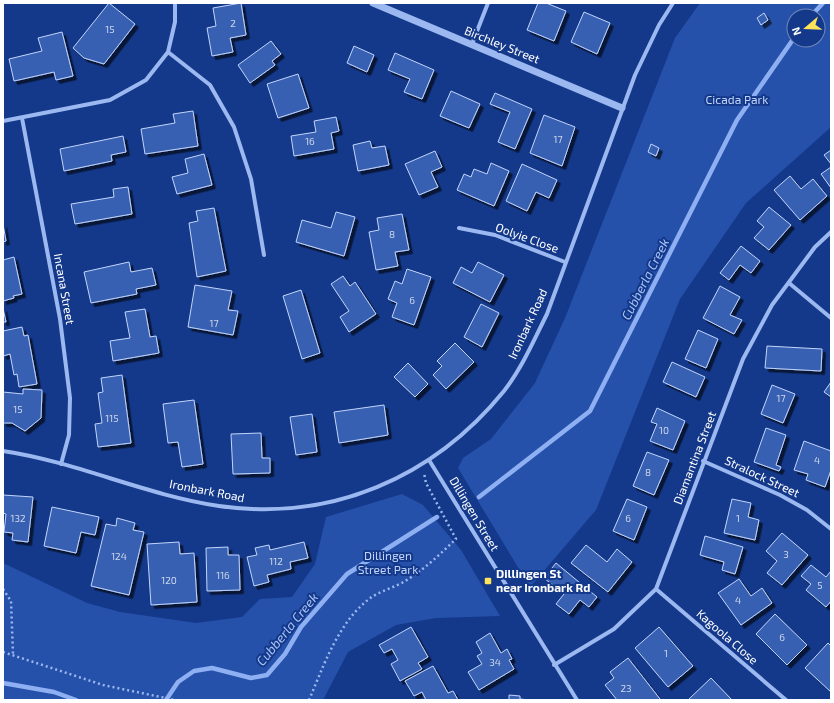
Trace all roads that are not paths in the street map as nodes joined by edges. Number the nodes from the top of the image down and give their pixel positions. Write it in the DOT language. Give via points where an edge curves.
graph roads {
  1 [pos="175,3"];
  2 [pos="373,3"];
  3 [pos="488,3"];
  4 [pos="673,3"];
  5 [pos="472,44"];
  6 [pos="168,52"];
  7 [pos="622,108"];
  8 [pos="22,118"];
  9 [pos="3,121"];
  10 [pos="459,228"];
  11 [pos="831,232"];
  12 [pos="264,255"];
  13 [pos="566,262"];
  14 [pos="789,283"];
  15 [pos="831,318"];
  16 [pos="3,451"];
  17 [pos="430,460"];
  18 [pos="703,462"];
  19 [pos="61,464"];
  20 [pos="831,528"];
  21 [pos="656,589"];
  22 [pos="554,665"];
  23 [pos="577,700"];
  24 [pos="786,700"];
  1 -- 6 [label="street" via="175,22"];
  2 -- 5 [label="street, Birchley Street"];
  3 -- 5 [label="street"];
  4 -- 7 [label="street, Ironbark Road" via="649,45"];
  5 -- 7 [label="street, Birchley Street"];
  6 -- 8 [label="street" via="146,80 110,100"];
  6 -- 12 [label="street" via="210,85 234,127 251,179"];
  7 -- 13 [label="street, Ironbark Road"];
  8 -- 9 [label="street"];
  8 -- 19 [label="street, Incana Street" via="60,319 69,390 69,436"];
  10 -- 13 [label="street, Oolyie Close" via="495,235"];
  11 -- 14 [label="street, Diamantina Street" via="815,247"];
  13 -- 17 [label="street, Ironbark Road" via="547,314 529,352 504,391 466,433"];
  14 -- 15 [label="street"];
  14 -- 18 [label="street, Diamantina Street" via="772,305 743,360"];
  16 -- 19 [label="street, Ironbark Road"];
  17 -- 19 [label="street, Ironbark Road" via="409,473 353,496 304,506 252,510 218,506"];
  17 -- 22 [label="street, Dillingen Street"];
  18 -- 20 [label="street, Stralock Street" via="780,494 808,510"];
  18 -- 21 [label="street, Diamantina Street"];
  21 -- 22 [label="street, Diamantina Street" via="614,629"];
  21 -- 24 [label="street, Kagoola Close"];
  22 -- 23 [label="street, Dillingen Street"];
}
